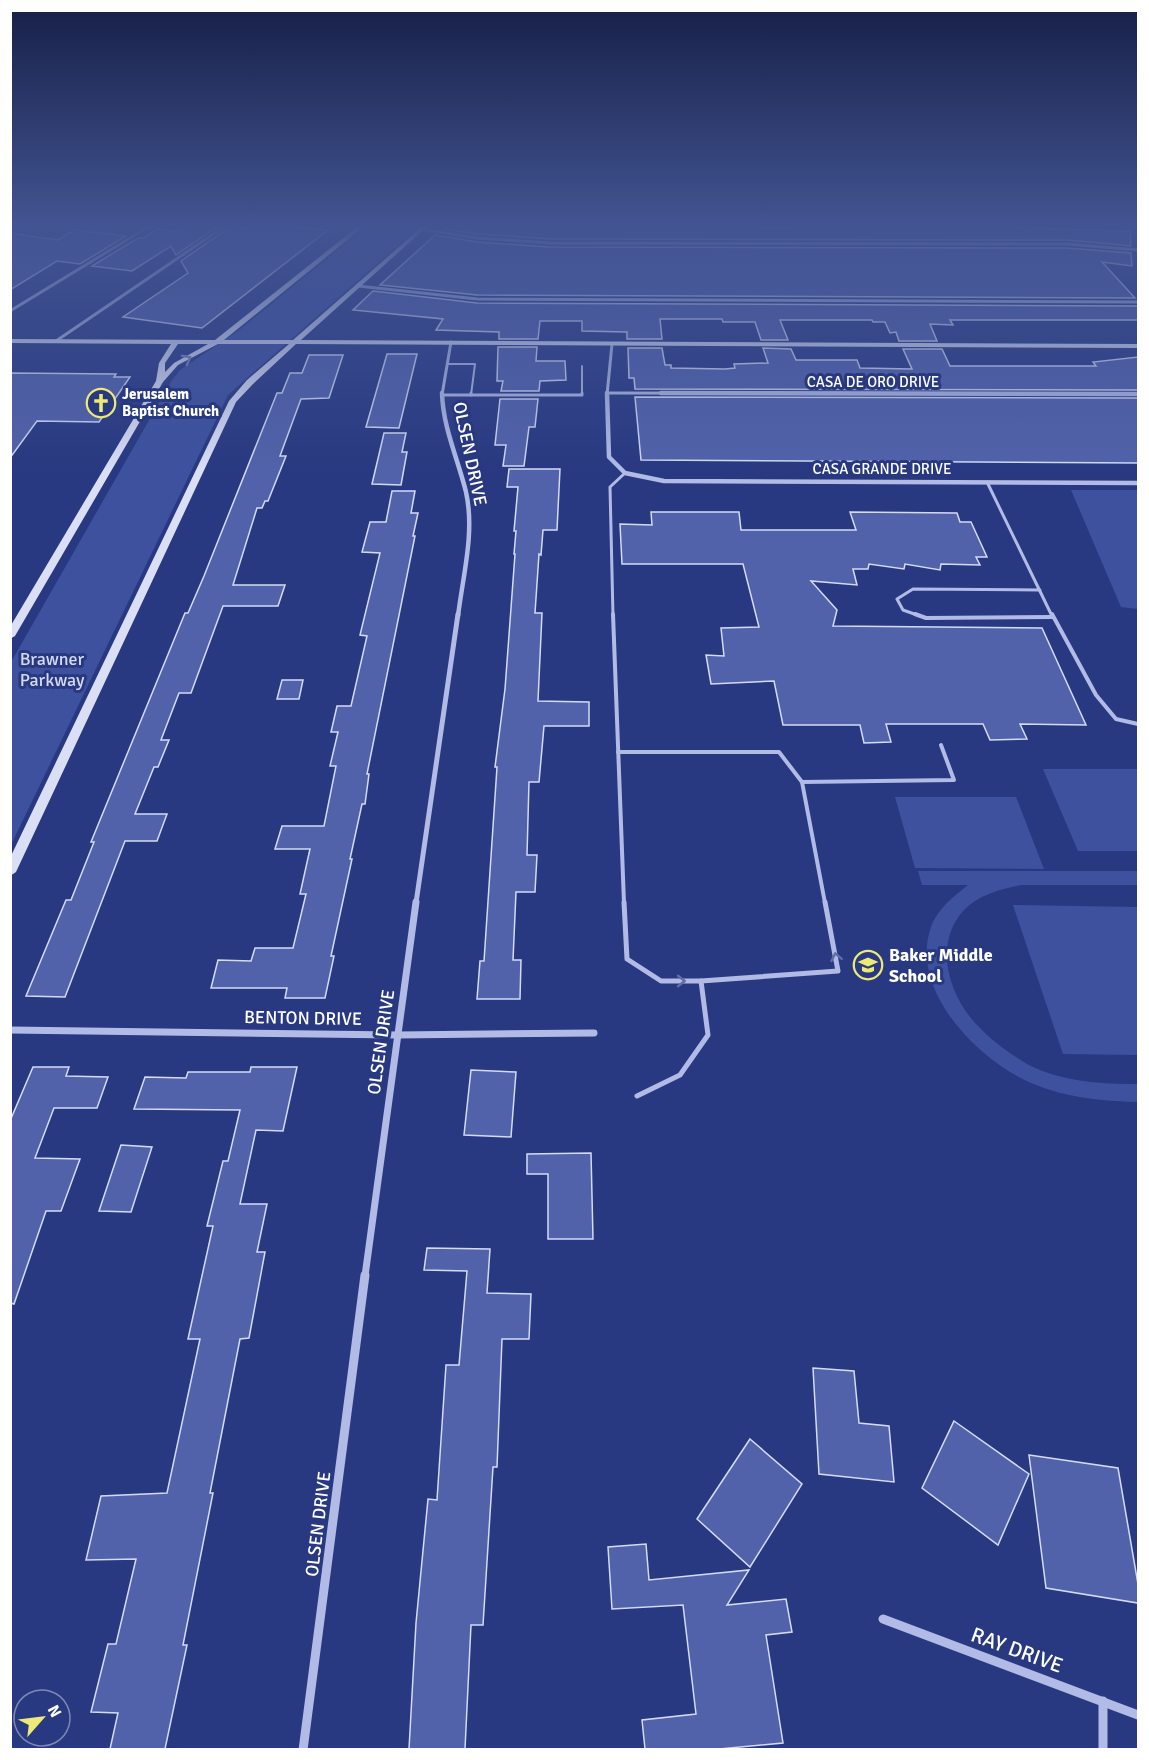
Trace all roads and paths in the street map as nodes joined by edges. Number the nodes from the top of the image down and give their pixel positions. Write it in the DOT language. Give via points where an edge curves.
graph roads {
  1 [pos="107,306"];
  2 [pos="262,306"];
  3 [pos="335,306"];
  4 [pos="10,341"];
  5 [pos="56,341"];
  6 [pos="176,342"];
  7 [pos="217,342"];
  8 [pos="295,342"];
  9 [pos="451,342"];
  10 [pos="612,344"];
  11 [pos="1138,346"];
  12 [pos="448,363"];
  13 [pos="582,366"];
  14 [pos="160,381"];
  15 [pos="607,393"];
  16 [pos="1138,394"];
  17 [pos="442,395"];
  18 [pos="471,395"];
  19 [pos="625,473"];
  20 [pos="987,482"];
  21 [pos="1138,483"];
  22 [pos="1040,590"];
  23 [pos="1053,617"];
  24 [pos="10,636"];
  25 [pos="1138,724"];
  26 [pos="941,745"];
  27 [pos="618,752"];
  28 [pos="801,782"];
  29 [pos="10,872"];
  30 [pos="701,981"];
  31 [pos="10,1030"];
  32 [pos="594,1033"];
  33 [pos="397,1035"];
  34 [pos="637,1096"];
  35 [pos="883,1619"];
  36 [pos="1103,1701"];
  37 [pos="1138,1715"];
  38 [pos="303,1749"];
  39 [pos="1103,1749"];
  1 -- 5 [label="street"];
  2 -- 7 [label="street"];
  3 -- 8 [label="street"];
  4 -- 5 [label="street"];
  5 -- 6 [label="street"];
  6 -- 7 [label="street"];
  6 -- 14 [label="street" via="162,363"];
  7 -- 8 [label="street"];
  14 -- 7 [label="street, one-way" via="176,364"];
  8 -- 9 [label="street"];
  8 -- 29 [label="street" via="233,401"];
  9 -- 10 [label="street"];
  9 -- 12 [label="street, OLSEN DRIVE"];
  10 -- 11 [label="street"];
  10 -- 15 [label="street"];
  12 -- 17 [label="street, OLSEN DRIVE"];
  12 -- 18 [label="lane" via="475,364"];
  13 -- 18 [label="lane" via="582,394"];
  14 -- 24 [label="street"];
  15 -- 16 [label="street, CASA DE ORO DRIVE"];
  15 -- 19 [label="street" via="609,457"];
  17 -- 18 [label="lane"];
  17 -- 33 [label="street, OLSEN DRIVE" via="447,431 466,493 470,530"];
  19 -- 20 [label="street, CASA GRANDE DRIVE" via="664,481"];
  19 -- 27 [label="lane" via="610,487"];
  20 -- 21 [label="street, CASA GRANDE DRIVE"];
  20 -- 22 [label="lane"];
  22 -- 23 [label="lane"];
  22 -- 23 [label="lane" via="913,589 897,599 903,610 926,618"];
  23 -- 25 [label="lane" via="1096,695 1116,719"];
  26 -- 28 [label="lane" via="954,780"];
  27 -- 28 [label="lane" via="779,752"];
  27 -- 30 [label="lane, one-way" via="627,959 661,981"];
  30 -- 28 [label="lane, one-way" via="838,971"];
  30 -- 34 [label="lane" via="708,1035 680,1075"];
  31 -- 33 [label="street, BENTON DRIVE"];
  32 -- 33 [label="street, BENTON DRIVE"];
  33 -- 38 [label="street, OLSEN DRIVE"];
  35 -- 36 [label="street, RAY DRIVE"];
  36 -- 37 [label="street, RAY DRIVE"];
  36 -- 39 [label="street"];
}
